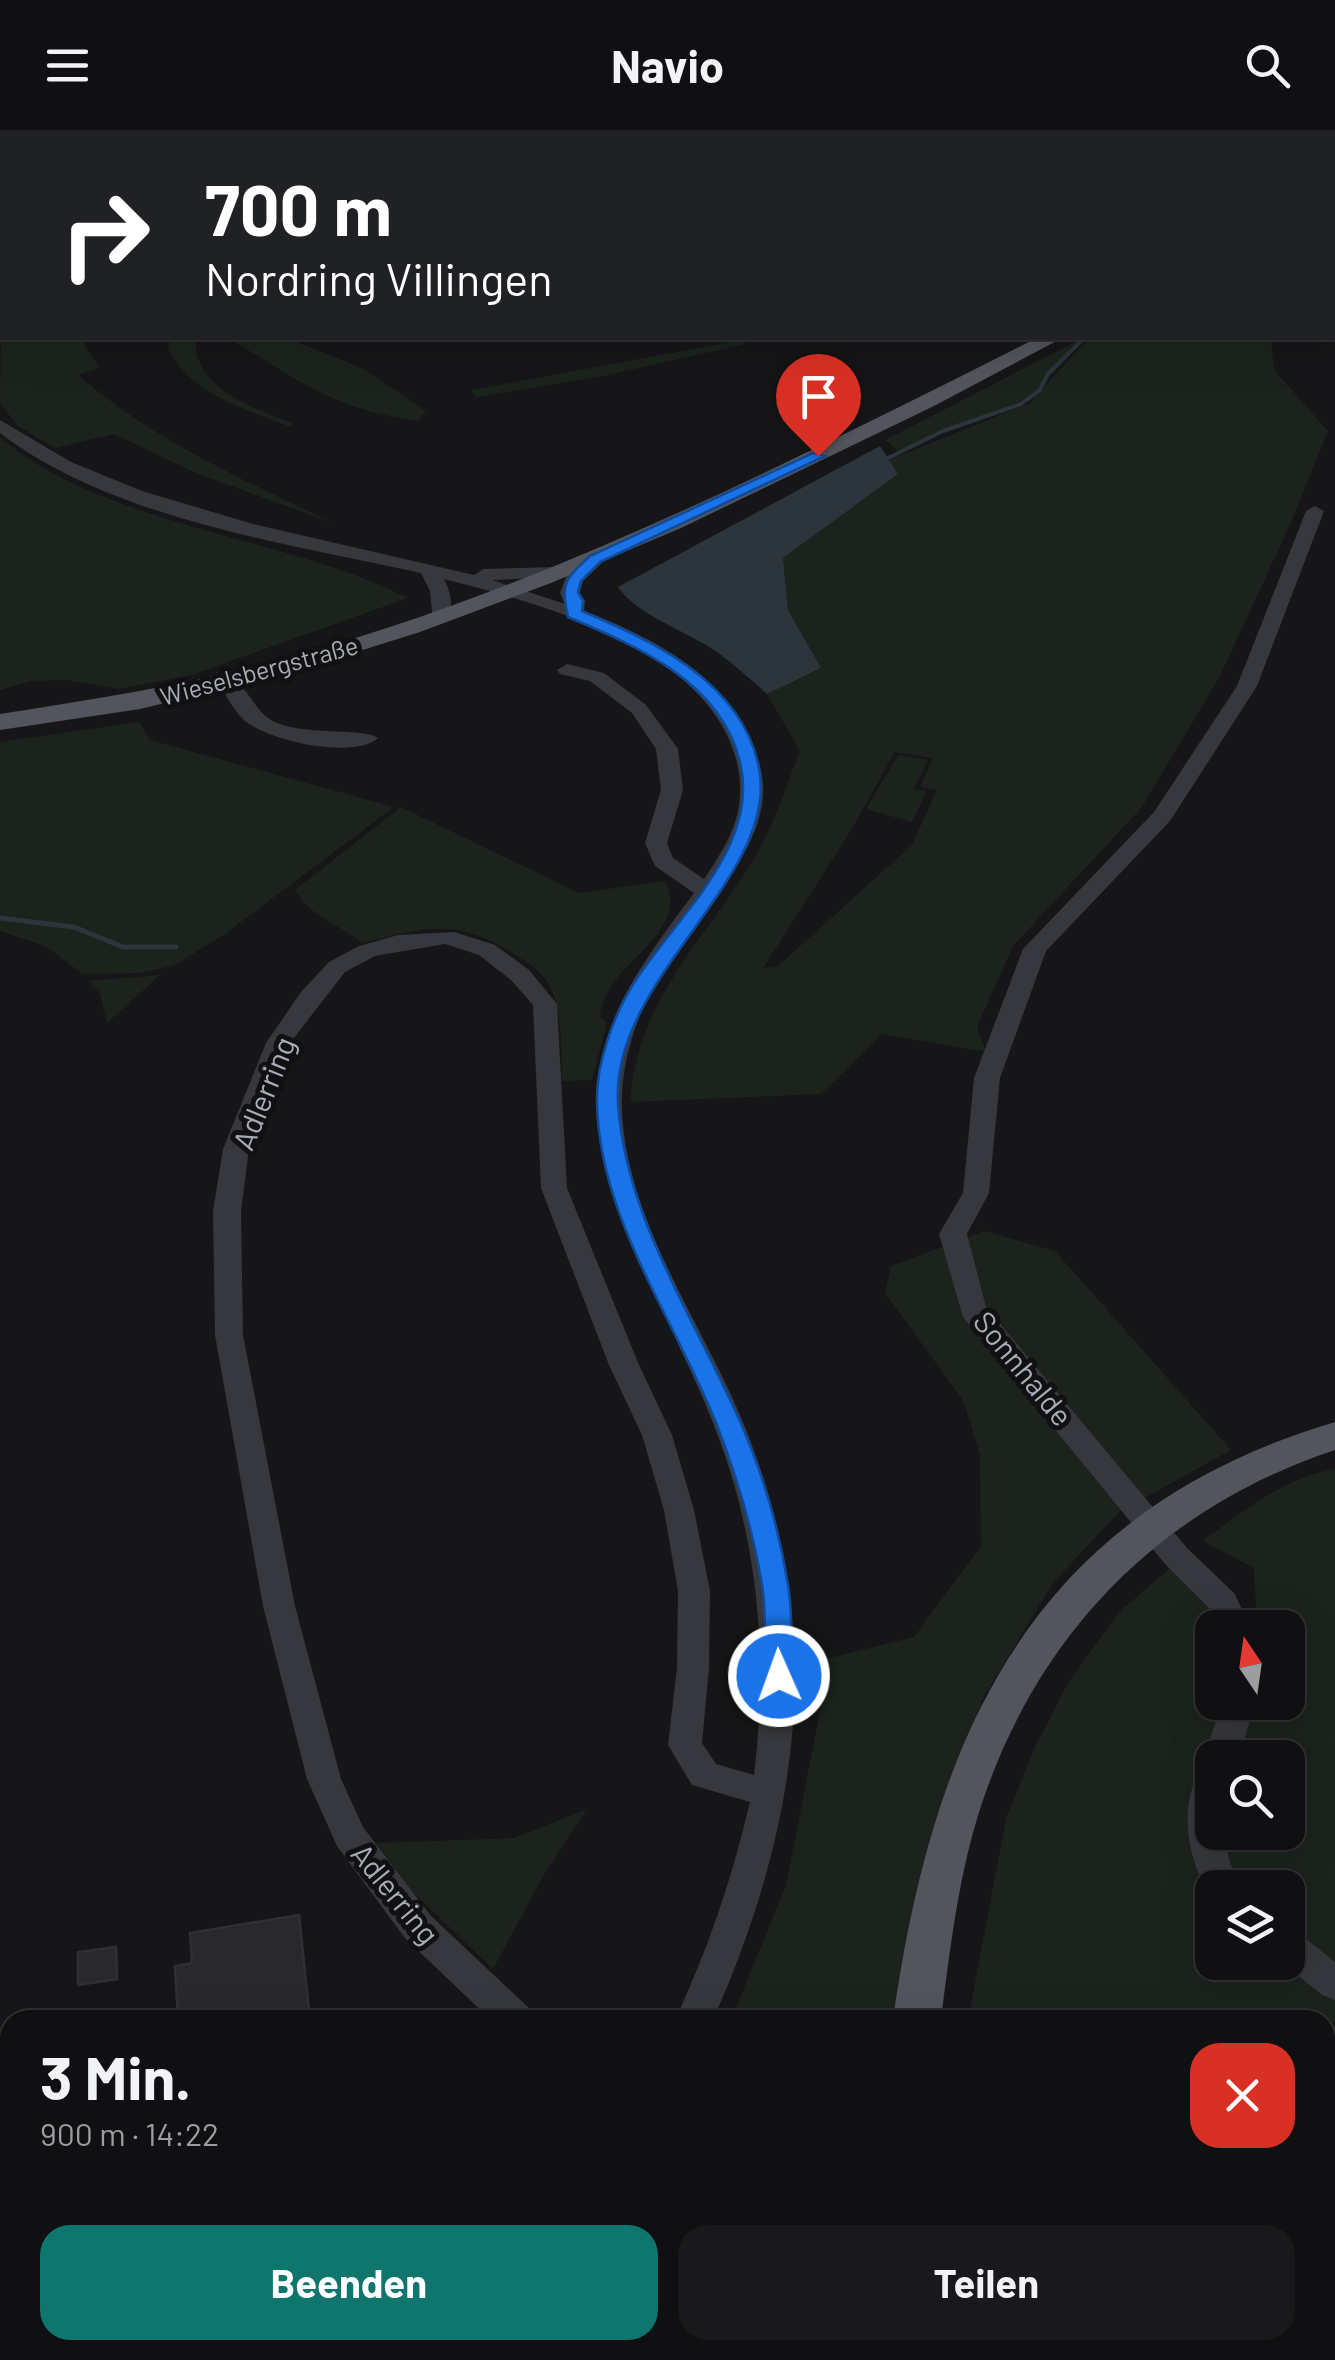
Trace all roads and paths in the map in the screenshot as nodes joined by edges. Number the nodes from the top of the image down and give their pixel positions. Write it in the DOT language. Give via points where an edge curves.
graph roads {
  1 [pos="1048,340"];
  2 [pos="0,425"];
  3 [pos="1315,511"];
  4 [pos="595,559"];
  5 [pos="427,569"];
  6 [pos="560,573"];
  7 [pos="511,592"];
  8 [pos="574,613"];
  9 [pos="440,616"];
  10 [pos="567,670"];
  11 [pos="228,682"];
  12 [pos="0,722"];
  13 [pos="367,738"];
  14 [pos="709,893"];
  15 [pos="1335,1436"];
  16 [pos="1152,1524"];
  17 [pos="1227,1610"];
  18 [pos="770,1794"];
  19 [pos="1305,1960"];
  20 [pos="1335,1984"];
  21 [pos="505,2010"];
  22 [pos="699,2010"];
  23 [pos="918,2010"];
  1 -- 4 [label="main road, Wieselsbergstraße" via="786,473"];
  2 -- 5 [label="street" via="67,468 167,506"];
  3 -- 16 [label="street, Sonnhalde" via="1247,686 1162,816 1036,949 988,1078 976,1193 952,1234 973,1310"];
  4 -- 6 [label="main road, Wieselsbergstraße"];
  4 -- 8 [label="street" via="574,579"];
  5 -- 6 [label="street" via="482,576"];
  5 -- 7 [label="street"];
  5 -- 9 [label="street" via="441,588"];
  6 -- 7 [label="main road, Wieselsbergstraße"];
  7 -- 8 [label="street"];
  7 -- 9 [label="main road, Wieselsbergstraße"];
  8 -- 14 [label="street" via="676,663 711,694 742,738 753,799 737,847"];
  9 -- 11 [label="main road, Wieselsbergstraße"];
  10 -- 14 [label="street" via="597,677 639,709 667,750 672,790 656,843 663,861"];
  11 -- 12 [label="main road, Wieselsbergstraße" via="134,704"];
  11 -- 13 [label="street" via="263,723 336,742"];
  14 -- 18 [label="street" via="640,989 613,1058 607,1100 617,1170 634,1220 755,1496 776,1588 778,1736"];
  15 -- 16 [label="main road" via="1213,1482"];
  16 -- 17 [label="street, Sonnhalde"];
  16 -- 23 [label="main road" via="1030,1654 984,1741 956,1821"];
  18 -- 21 [label="street, Adlerring" via="704,1775 685,1746 694,1592 679,1510 657,1435 554,1188 544,1004 488,950 446,937 367,951 337,968 278,1044 236,1150 226,1211 229,1335 279,1606 324,1779 349,1836 418,1927"];
  18 -- 22 [label="street" via="750,1876"];
  19 -- 20 [label="street"];
}
